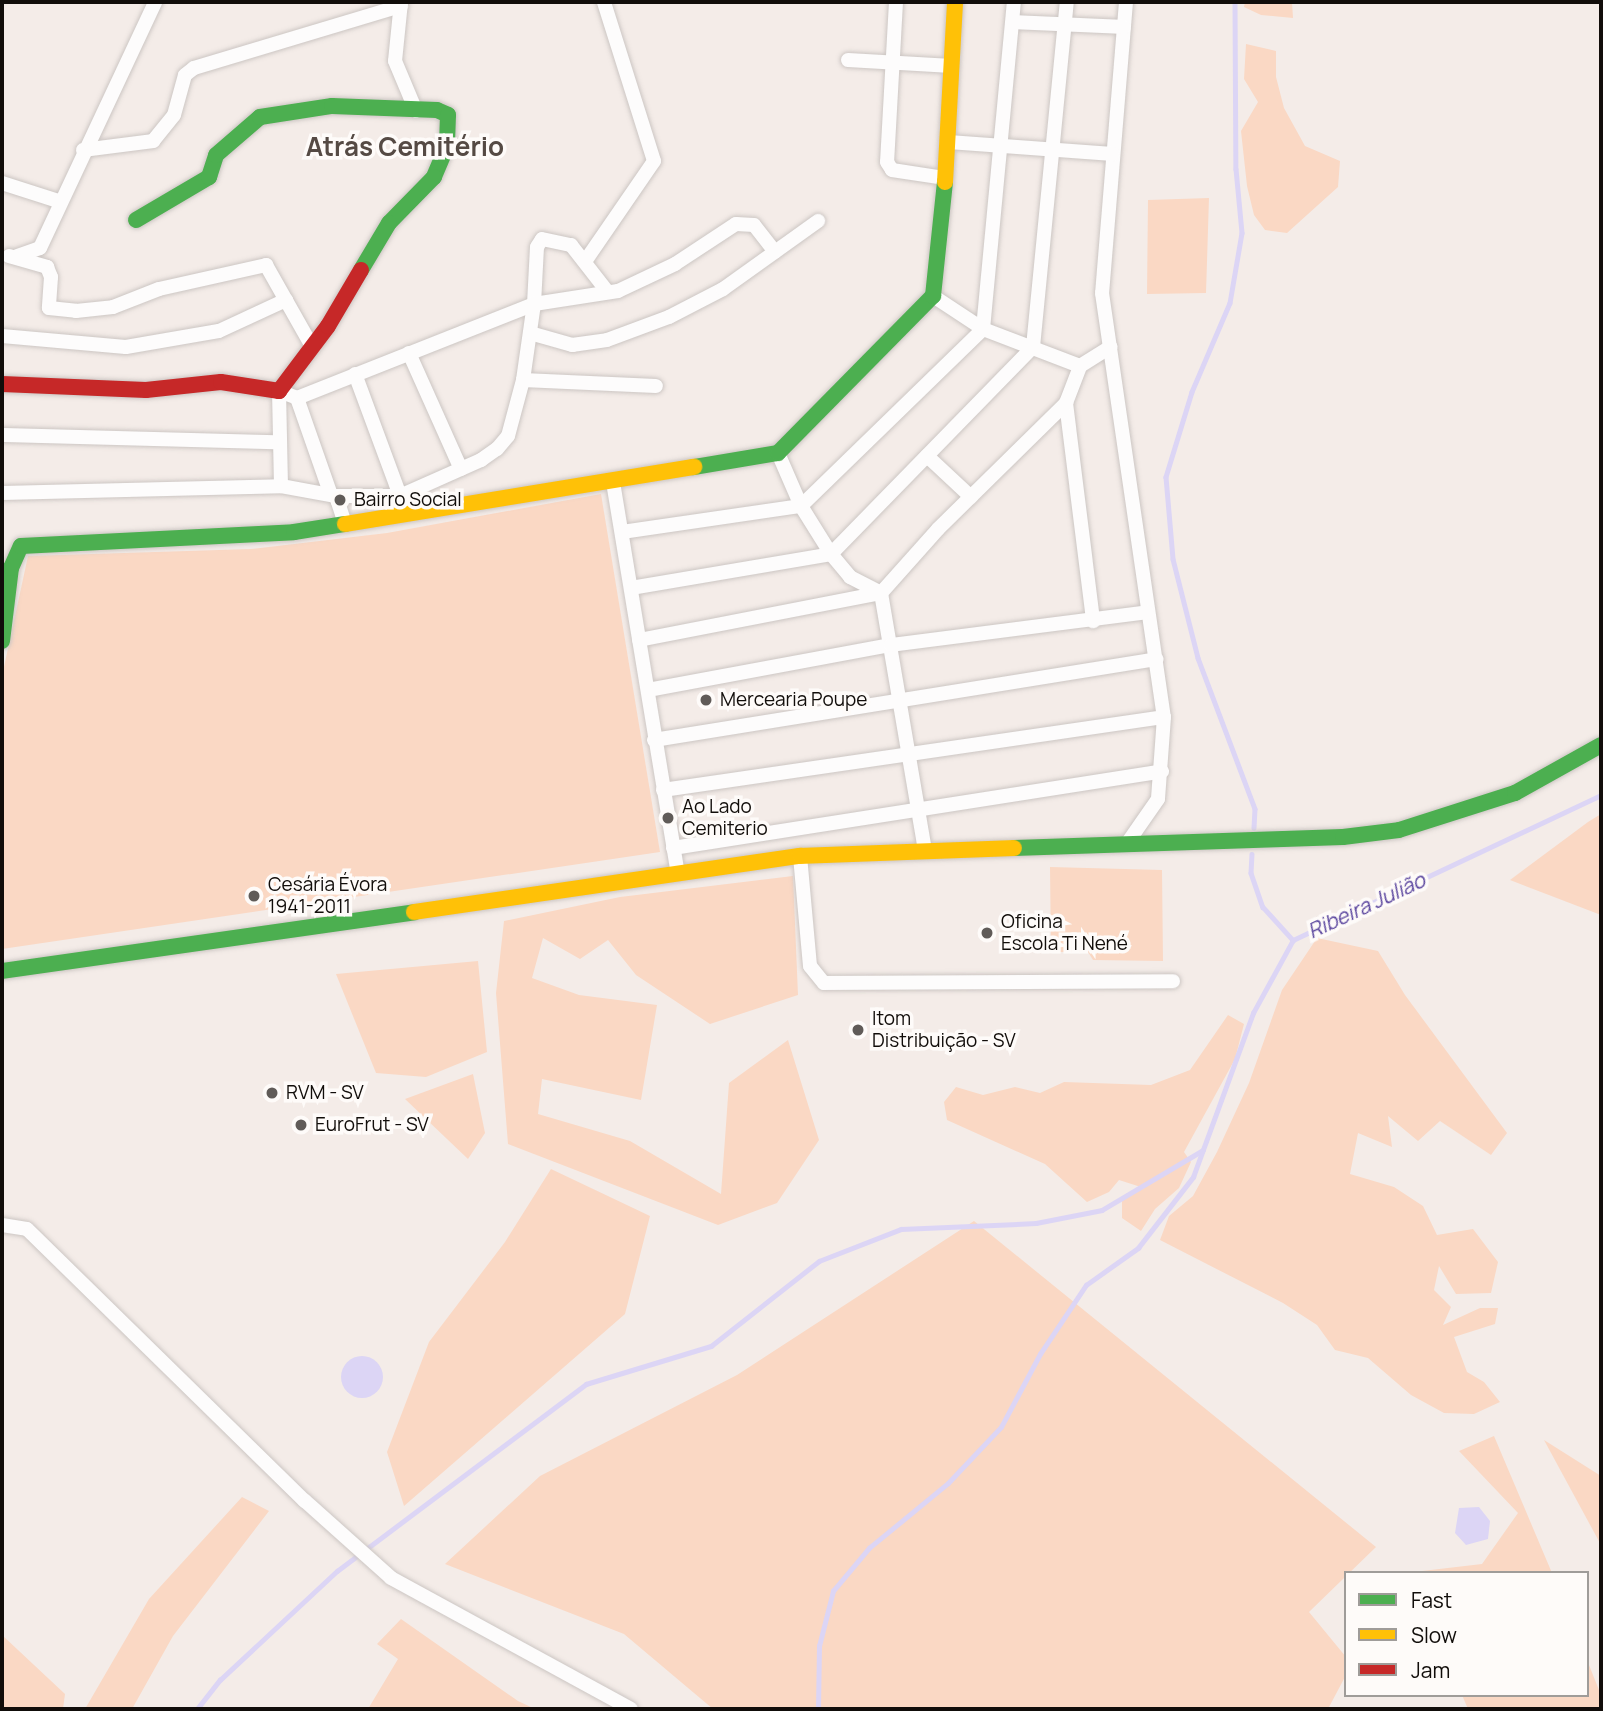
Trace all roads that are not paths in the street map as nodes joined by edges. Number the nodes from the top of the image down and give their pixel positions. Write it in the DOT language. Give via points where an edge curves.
graph roads {
  1 [pos="155,2"];
  2 [pos="604,2"];
  3 [pos="896,2"];
  4 [pos="955,2"];
  5 [pos="1014,2"];
  6 [pos="1067,2"];
  7 [pos="1126,2"];
  8 [pos="401,4"];
  9 [pos="1013,22"];
  10 [pos="1065,24"];
  11 [pos="1124,27"];
  12 [pos="848,60"];
  13 [pos="892,62"];
  14 [pos="953,66"];
  15 [pos="416,111"];
  16 [pos="949,142"];
  17 [pos="1003,147"];
  18 [pos="83,150"];
  19 [pos="1054,151"];
  20 [pos="1113,154"];
  21 [pos="945,178"];
  22 [pos="2,183"];
  23 [pos="58,201"];
  24 [pos="136,219"];
  25 [pos="818,221"];
  26 [pos="775,252"];
  27 [pos="6,255"];
  28 [pos="586,260"];
  29 [pos="607,291"];
  30 [pos="933,296"];
  31 [pos="286,300"];
  32 [pos="534,304"];
  33 [pos="983,329"];
  34 [pos="530,333"];
  35 [pos="2,336"];
  36 [pos="1033,347"];
  37 [pos="1111,347"];
  38 [pos="313,348"];
  39 [pos="409,353"];
  40 [pos="1080,366"];
  41 [pos="355,374"];
  42 [pos="523,380"];
  43 [pos="2,384"];
  44 [pos="656,386"];
  45 [pos="279,391"];
  46 [pos="297,398"];
  47 [pos="1066,403"];
  48 [pos="2,435"];
  49 [pos="278,442"];
  50 [pos="778,453"];
  51 [pos="927,456"];
  52 [pos="461,469"];
  53 [pos="613,482"];
  54 [pos="281,486"];
  55 [pos="2,493"];
  56 [pos="333,494"];
  57 [pos="401,496"];
  58 [pos="971,497"];
  59 [pos="801,506"];
  60 [pos="405,514"];
  61 [pos="345,524"];
  62 [pos="622,533"];
  63 [pos="831,554"];
  64 [pos="631,588"];
  65 [pos="881,593"];
  66 [pos="2,610"];
  67 [pos="1147,612"];
  68 [pos="1093,621"];
  69 [pos="4,634"];
  70 [pos="639,640"];
  71 [pos="891,645"];
  72 [pos="1157,659"];
  73 [pos="648,690"];
  74 [pos="900,697"];
  75 [pos="1164,717"];
  76 [pos="654,740"];
  77 [pos="1601,745"];
  78 [pos="910,751"];
  79 [pos="1162,771"];
  80 [pos="663,790"];
  81 [pos="919,811"];
  82 [pos="1128,842"];
  83 [pos="673,848"];
  84 [pos="925,850"];
  85 [pos="800,856"];
  86 [pos="678,874"];
  87 [pos="2,971"];
  88 [pos="1174,981"];
  89 [pos="2,1225"];
  90 [pos="631,1709"];
  1 -- 18 [label="street"];
  2 -- 28 [label="street" via="654,161"];
  3 -- 13 [label="street"];
  4 -- 14 [label="street"];
  5 -- 9 [label="street"];
  6 -- 10 [label="street"];
  7 -- 11 [label="street"];
  8 -- 15 [label="street" via="396,61"];
  8 -- 18 [label="street" via="194,68 185,75 174,115 153,141"];
  9 -- 10 [label="street"];
  9 -- 17 [label="street"];
  10 -- 11 [label="street"];
  10 -- 19 [label="street"];
  11 -- 20 [label="street"];
  12 -- 13 [label="street"];
  13 -- 14 [label="street"];
  13 -- 21 [label="street" via="887,162 892,170"];
  14 -- 16 [label="street"];
  15 -- 24 [label="street" via="332,106 260,117 216,155 209,177"];
  15 -- 38 [label="street" via="449,114 447,146 434,177 389,223"];
  16 -- 17 [label="street"];
  16 -- 21 [label="street"];
  17 -- 19 [label="street"];
  17 -- 33 [label="street"];
  18 -- 23 [label="street"];
  19 -- 20 [label="street"];
  19 -- 36 [label="street"];
  20 -- 37 [label="street" via="1102,293"];
  21 -- 30 [label="street"];
  22 -- 23 [label="street"];
  23 -- 27 [label="street" via="40,247 29,255"];
  25 -- 26 [label="street"];
  26 -- 29 [label="street" via="754,225 736,224 676,264 618,291"];
  26 -- 34 [label="street" via="723,289 669,317 607,340 572,345"];
  27 -- 31 [label="street" via="47,267 49,308 76,312 113,307 159,289 262,265 270,268"];
  28 -- 29 [label="street"];
  28 -- 32 [label="street" via="570,245 542,239 537,247"];
  29 -- 32 [label="street"];
  30 -- 33 [label="street"];
  30 -- 50 [label="street"];
  31 -- 35 [label="street" via="219,331 127,347"];
  31 -- 38 [label="street"];
  32 -- 34 [label="street"];
  32 -- 39 [label="street"];
  33 -- 36 [label="street"];
  33 -- 59 [label="street"];
  34 -- 42 [label="street"];
  36 -- 40 [label="street"];
  36 -- 51 [label="street"];
  37 -- 40 [label="street"];
  37 -- 67 [label="street"];
  38 -- 45 [label="street"];
  39 -- 41 [label="street"];
  39 -- 52 [label="street"];
  40 -- 47 [label="street"];
  41 -- 46 [label="street"];
  41 -- 57 [label="street"];
  42 -- 44 [label="street"];
  42 -- 52 [label="street" via="508,436 481,460"];
  43 -- 45 [label="street" via="146,390 221,382"];
  45 -- 46 [label="street"];
  45 -- 49 [label="street"];
  46 -- 56 [label="street"];
  47 -- 58 [label="street"];
  47 -- 68 [label="street"];
  48 -- 49 [label="street"];
  49 -- 54 [label="street"];
  50 -- 53 [label="street"];
  50 -- 59 [label="street"];
  51 -- 58 [label="street"];
  51 -- 63 [label="street"];
  52 -- 57 [label="street"];
  53 -- 60 [label="street"];
  53 -- 62 [label="street"];
  54 -- 55 [label="street"];
  54 -- 56 [label="street"];
  56 -- 57 [label="street"];
  56 -- 61 [label="street"];
  57 -- 60 [label="street"];
  58 -- 65 [label="street"];
  59 -- 62 [label="street"];
  59 -- 63 [label="street"];
  60 -- 61 [label="street"];
  61 -- 69 [label="street" via="294,532 21,546 11,568"];
  62 -- 64 [label="street"];
  63 -- 64 [label="street"];
  63 -- 65 [label="street" via="850,577"];
  64 -- 70 [label="street"];
  65 -- 70 [label="street"];
  65 -- 71 [label="street"];
  66 -- 69 [label="street"];
  67 -- 68 [label="street"];
  67 -- 72 [label="street"];
  68 -- 71 [label="street"];
  70 -- 73 [label="street"];
  71 -- 73 [label="street"];
  71 -- 74 [label="street"];
  72 -- 74 [label="street"];
  72 -- 75 [label="street"];
  73 -- 76 [label="street"];
  74 -- 76 [label="street"];
  74 -- 78 [label="street"];
  75 -- 78 [label="street"];
  75 -- 79 [label="street"];
  76 -- 80 [label="street"];
  77 -- 82 [label="street" via="1515,793 1399,830 1343,837"];
  78 -- 80 [label="street"];
  78 -- 81 [label="street"];
  79 -- 81 [label="street"];
  79 -- 82 [label="street" via="1158,799"];
  80 -- 83 [label="street"];
  81 -- 83 [label="street"];
  81 -- 84 [label="street"];
  82 -- 84 [label="street"];
  83 -- 86 [label="street"];
  84 -- 85 [label="street"];
  85 -- 86 [label="street"];
  85 -- 88 [label="street" via="810,966 824,983"];
  86 -- 87 [label="street"];
  89 -- 90 [label="street" via="27,1228 305,1501 391,1578"];
}
